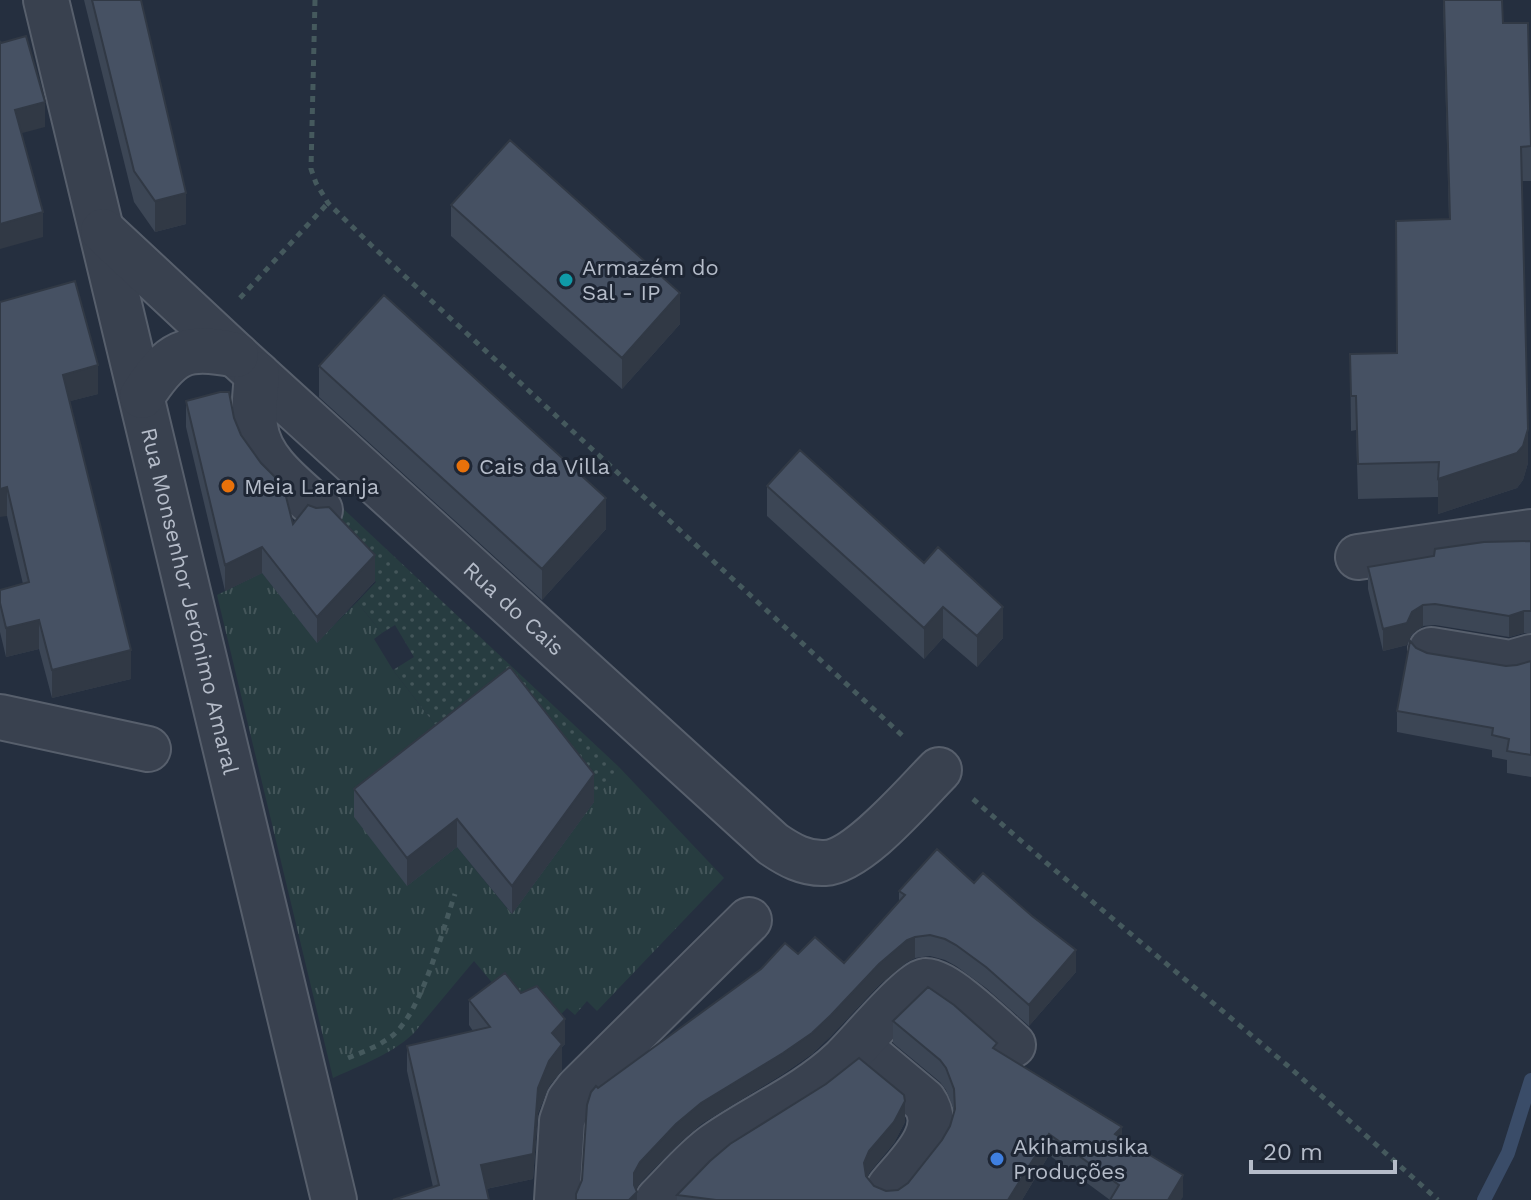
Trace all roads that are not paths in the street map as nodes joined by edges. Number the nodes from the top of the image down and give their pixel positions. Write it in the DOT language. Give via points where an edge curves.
graph roads {
  1 [pos="46,0"];
  2 [pos="103,231"];
  3 [pos="234,354"];
  4 [pos="142,396"];
  5 [pos="320,510"];
  6 [pos="1531,532"];
  7 [pos="1358,557"];
  8 [pos="1431,650"];
  9 [pos="1531,657"];
  10 [pos="0,717"];
  11 [pos="148,749"];
  12 [pos="939,770"];
  13 [pos="749,920"];
  14 [pos="1013,1045"];
  15 [pos="858,1046"];
  16 [pos="889,1188"];
  17 [pos="334,1200"];
  18 [pos="557,1200"];
  19 [pos="658,1200"];
  1 -- 2 [label="street, Rua Monsenhor Jerónimo Amaral"];
  2 -- 3 [label="street, Rua do Cais"];
  2 -- 4 [label="street, Rua Monsenhor Jerónimo Amaral"];
  3 -- 4 [label="street" via="193,350 179,355 157,373"];
  3 -- 5 [label="street" via="260,446 276,469"];
  3 -- 12 [label="street, Rua do Cais" via="790,855 828,863 847,856"];
  4 -- 17 [label="street, Rua Monsenhor Jerónimo Amaral"];
  6 -- 7 [label="street"];
  8 -- 9 [label="street" via="1510,663"];
  10 -- 11 [label="street"];
  13 -- 18 [label="street" via="569,1101 562,1121"];
  14 -- 15 [label="street" via="947,989 926,981"];
  15 -- 16 [label="street" via="930,1110 925,1143"];
  15 -- 19 [label="street" via="812,1085 713,1147"];
}
